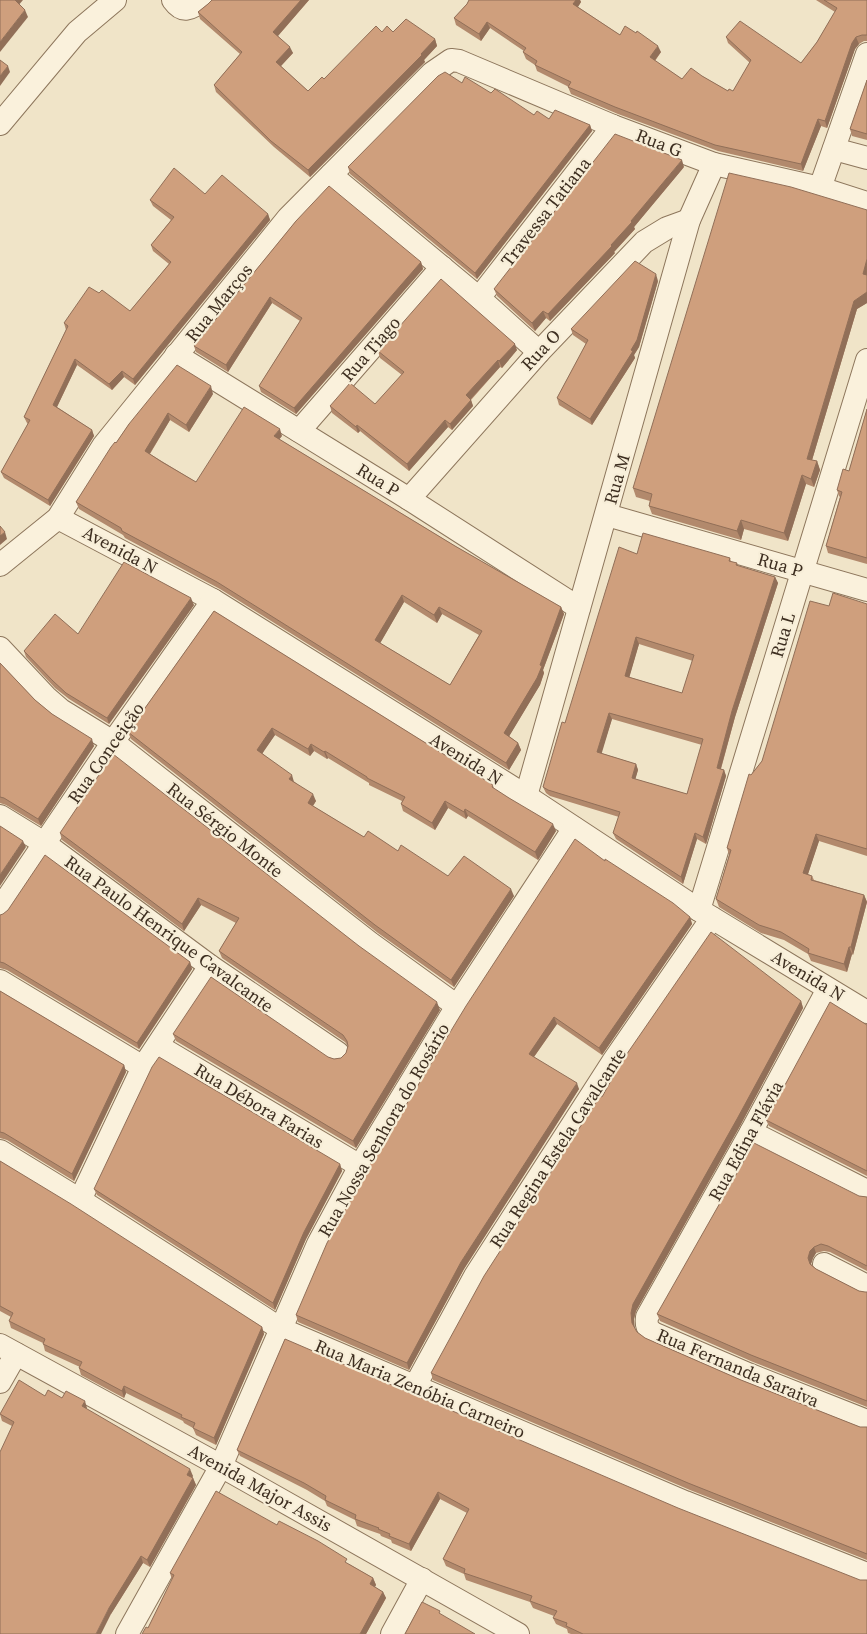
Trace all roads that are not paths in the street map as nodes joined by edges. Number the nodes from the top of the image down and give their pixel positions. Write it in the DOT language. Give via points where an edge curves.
graph roads {
  1 [pos="115,0"];
  2 [pos="173,0"];
  3 [pos="202,0"];
  4 [pos="867,54"];
  5 [pos="459,61"];
  6 [pos="0,124"];
  7 [pos="613,126"];
  8 [pos="834,149"];
  9 [pos="867,158"];
  10 [pos="714,164"];
  11 [pos="331,175"];
  12 [pos="820,188"];
  13 [pos="867,203"];
  14 [pos="689,220"];
  15 [pos="442,267"];
  16 [pos="479,298"];
  17 [pos="539,352"];
  18 [pos="176,355"];
  19 [pos="867,360"];
  20 [pos="300,431"];
  21 [pos="409,499"];
  22 [pos="607,515"];
  23 [pos="58,518"];
  24 [pos="0,565"];
  25 [pos="802,571"];
  26 [pos="867,590"];
  27 [pos="213,600"];
  28 [pos="579,608"];
  29 [pos="0,648"];
  30 [pos="113,742"];
  31 [pos="526,796"];
  32 [pos="0,816"];
  33 [pos="574,828"];
  34 [pos="44,843"];
  35 [pos="0,909"];
  36 [pos="706,914"];
  37 [pos="210,966"];
  38 [pos="0,981"];
  39 [pos="828,989"];
  40 [pos="457,1006"];
  41 [pos="867,1012"];
  42 [pos="158,1046"];
  43 [pos="338,1053"];
  44 [pos="143,1067"];
  45 [pos="751,1132"];
  46 [pos="0,1151"];
  47 [pos="360,1166"];
  48 [pos="867,1192"];
  49 [pos="80,1200"];
  50 [pos="824,1264"];
  51 [pos="867,1286"];
  52 [pos="662,1292"];
  53 [pos="281,1329"];
  54 [pos="8,1350"];
  55 [pos="0,1382"];
  56 [pos="415,1386"];
  57 [pos="867,1420"];
  58 [pos="222,1466"];
  59 [pos="867,1574"];
  60 [pos="422,1579"];
  61 [pos="127,1634"];
  62 [pos="392,1634"];
  63 [pos="518,1634"];
  1 -- 6 [label="street" via="77,32"];
  2 -- 3 [label="street" via="184,9"];
  4 -- 8 [label="street"];
  5 -- 7 [label="street, Rua G"];
  5 -- 11 [label="street, Rua Marços" via="451,60 432,73"];
  7 -- 10 [label="street, Rua G"];
  7 -- 16 [label="street, Travessa Tatiana"];
  8 -- 9 [label="street"];
  8 -- 12 [label="street"];
  10 -- 12 [label="street, Rua G"];
  10 -- 14 [label="street, Rua M"];
  11 -- 15 [label="street"];
  11 -- 18 [label="street, Rua Marços" via="288,218"];
  12 -- 13 [label="street, Rua G"];
  14 -- 17 [label="street, Rua O" via="644,242"];
  14 -- 22 [label="street, Rua M"];
  15 -- 16 [label="street"];
  15 -- 20 [label="street, Rua Tiago"];
  16 -- 17 [label="street"];
  17 -- 21 [label="street, Rua O"];
  18 -- 20 [label="street, Rua P"];
  18 -- 23 [label="street, Rua Marços" via="103,446"];
  19 -- 25 [label="street, Rua L"];
  20 -- 21 [label="street, Rua P"];
  21 -- 28 [label="street, Rua P"];
  22 -- 25 [label="street, Rua P"];
  22 -- 28 [label="street, Rua M"];
  23 -- 24 [label="street, Rua Marços"];
  23 -- 27 [label="street, Avenida N"];
  25 -- 26 [label="street, Rua P"];
  25 -- 36 [label="street, Rua L"];
  27 -- 30 [label="street, Rua Conceição"];
  27 -- 31 [label="street, Avenida N"];
  28 -- 31 [label="street, Rua M"];
  29 -- 30 [label="street, Rua Sérgio Monte" via="61,710"];
  30 -- 34 [label="street, Rua Conceição"];
  30 -- 40 [label="street, Rua Sérgio Monte" via="362,937"];
  31 -- 33 [label="street, Avenida N"];
  32 -- 34 [label="street, Rua Paulo Henrique Cavalcante"];
  33 -- 36 [label="street, Avenida N"];
  33 -- 40 [label="street, Rua Nossa Senhora do Rosário"];
  34 -- 35 [label="street, Rua Conceição"];
  34 -- 37 [label="street, Rua Paulo Henrique Cavalcante"];
  36 -- 39 [label="street, Avenida N"];
  36 -- 56 [label="street, Rua Regina Estela Cavalcante" via="475,1276"];
  37 -- 42 [label="street"];
  37 -- 43 [label="street, Rua Paulo Henrique Cavalcante"];
  38 -- 44 [label="street"];
  39 -- 41 [label="street, Avenida N"];
  39 -- 45 [label="street, Rua Edina Flávia"];
  40 -- 47 [label="street, Rua Nossa Senhora do Rosário"];
  42 -- 44 [label="street"];
  42 -- 47 [label="street, Rua Débora Farias"];
  44 -- 49 [label="street"];
  45 -- 48 [label="street"];
  45 -- 52 [label="street, Rua Edina Flávia"];
  46 -- 49 [label="street, Rua Maria Zenóbia Carneiro"];
  47 -- 53 [label="street, Rua Nossa Senhora do Rosário" via="318,1244"];
  49 -- 53 [label="street, Rua Maria Zenóbia Carneiro"];
  50 -- 51 [label="street"];
  52 -- 57 [label="street, Rua Fernanda Saraiva" via="647,1317 646,1324 653,1333"];
  53 -- 56 [label="street, Rua Maria Zenóbia Carneiro"];
  53 -- 58 [label="street, Rua Nossa Senhora do Rosário"];
  54 -- 55 [label="street"];
  54 -- 58 [label="street, Avenida Major Assis"];
  56 -- 59 [label="street, Rua Maria Zenóbia Carneiro" via="685,1502"];
  58 -- 60 [label="street, Avenida Major Assis"];
  58 -- 61 [label="street, Rua Nossa Senhora do Rosário"];
  60 -- 62 [label="street"];
  60 -- 63 [label="street, Avenida Major Assis"];
}
